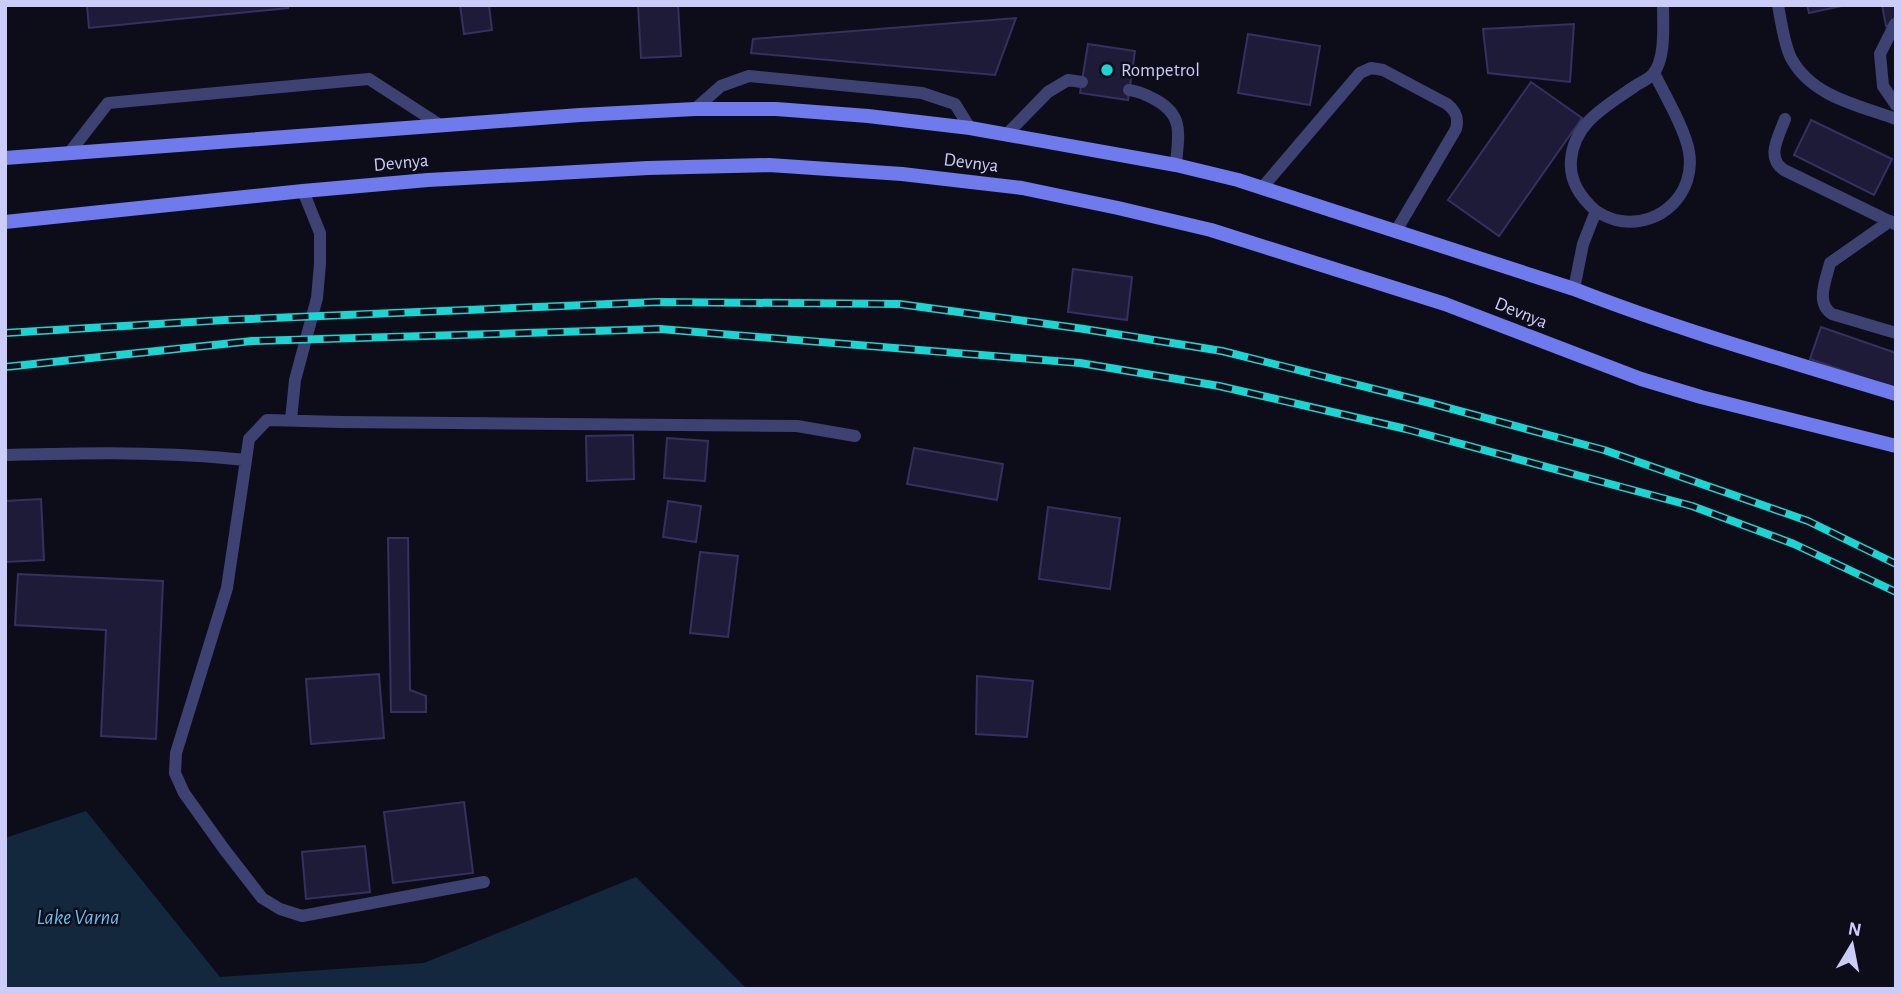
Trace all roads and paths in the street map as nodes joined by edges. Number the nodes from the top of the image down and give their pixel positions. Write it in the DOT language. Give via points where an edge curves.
graph roads {
  1 [pos="1663,5"];
  2 [pos="1778,5"];
  3 [pos="1895,24"];
  4 [pos="1654,73"];
  5 [pos="1082,82"];
  6 [pos="1129,90"];
  7 [pos="1896,105"];
  8 [pos="695,109"];
  9 [pos="1785,119"];
  10 [pos="1896,119"];
  11 [pos="440,125"];
  12 [pos="970,128"];
  13 [pos="1007,134"];
  14 [pos="70,152"];
  15 [pos="5,158"];
  16 [pos="1176,165"];
  17 [pos="1262,188"];
  18 [pos="303,191"];
  19 [pos="1596,211"];
  20 [pos="5,222"];
  21 [pos="1893,223"];
  22 [pos="1396,231"];
  23 [pos="1574,289"];
  24 [pos="1896,333"];
  25 [pos="1896,394"];
  26 [pos="291,420"];
  27 [pos="643,424"];
  28 [pos="855,436"];
  29 [pos="642,437"];
  30 [pos="1896,446"];
  31 [pos="5,455"];
  32 [pos="246,460"];
  33 [pos="484,882"];
  1 -- 4 [label="lane" via="1662,53"];
  2 -- 10 [label="lane" via="1790,56 1804,78 1838,100"];
  3 -- 7 [label="lane" via="1880,54 1883,86"];
  4 -- 19 [label="lane" via="1592,116 1580,130 1570,163 1573,180"];
  4 -- 19 [label="lane" via="1689,150 1686,185 1668,210 1639,222 1623,222"];
  5 -- 13 [label="lane" via="1068,80 1048,92"];
  6 -- 16 [label="lane" via="1165,105 1176,118"];
  8 -- 11 [label="main road, Devnya"];
  8 -- 12 [label="main road, Devnya" via="776,109"];
  8 -- 12 [label="lane" via="721,86 749,76 922,93 955,104"];
  9 -- 21 [label="lane" via="1774,151 1776,165"];
  11 -- 14 [label="main road, Devnya"];
  11 -- 14 [label="lane" via="369,79 108,103"];
  12 -- 13 [label="main road, Devnya"];
  13 -- 16 [label="main road, Devnya"];
  14 -- 15 [label="main road, Devnya"];
  16 -- 17 [label="main road, Devnya"];
  17 -- 22 [label="main road, Devnya"];
  17 -- 22 [label="lane" via="1360,73 1371,68 1383,70 1447,104 1457,118 1456,130"];
  18 -- 20 [label="main road, Devnya"];
  18 -- 26 [label="lane" via="320,233 320,264"];
  18 -- 30 [label="main road, Devnya" via="428,180 769,165 1022,188 1211,230 1445,304 1641,379"];
  19 -- 23 [label="lane" via="1583,244"];
  21 -- 24 [label="lane" via="1830,263 1822,301 1832,314"];
  22 -- 23 [label="main road, Devnya"];
  23 -- 25 [label="main road, Devnya" via="1699,334"];
  26 -- 27 [label="lane"];
  26 -- 32 [label="lane" via="267,420 249,439"];
  27 -- 28 [label="lane" via="797,426"];
  27 -- 29 [label="lane"];
  31 -- 32 [label="lane" via="102,452"];
  32 -- 33 [label="lane" via="227,588 176,753 175,773 184,793 262,898 302,916"];
}
